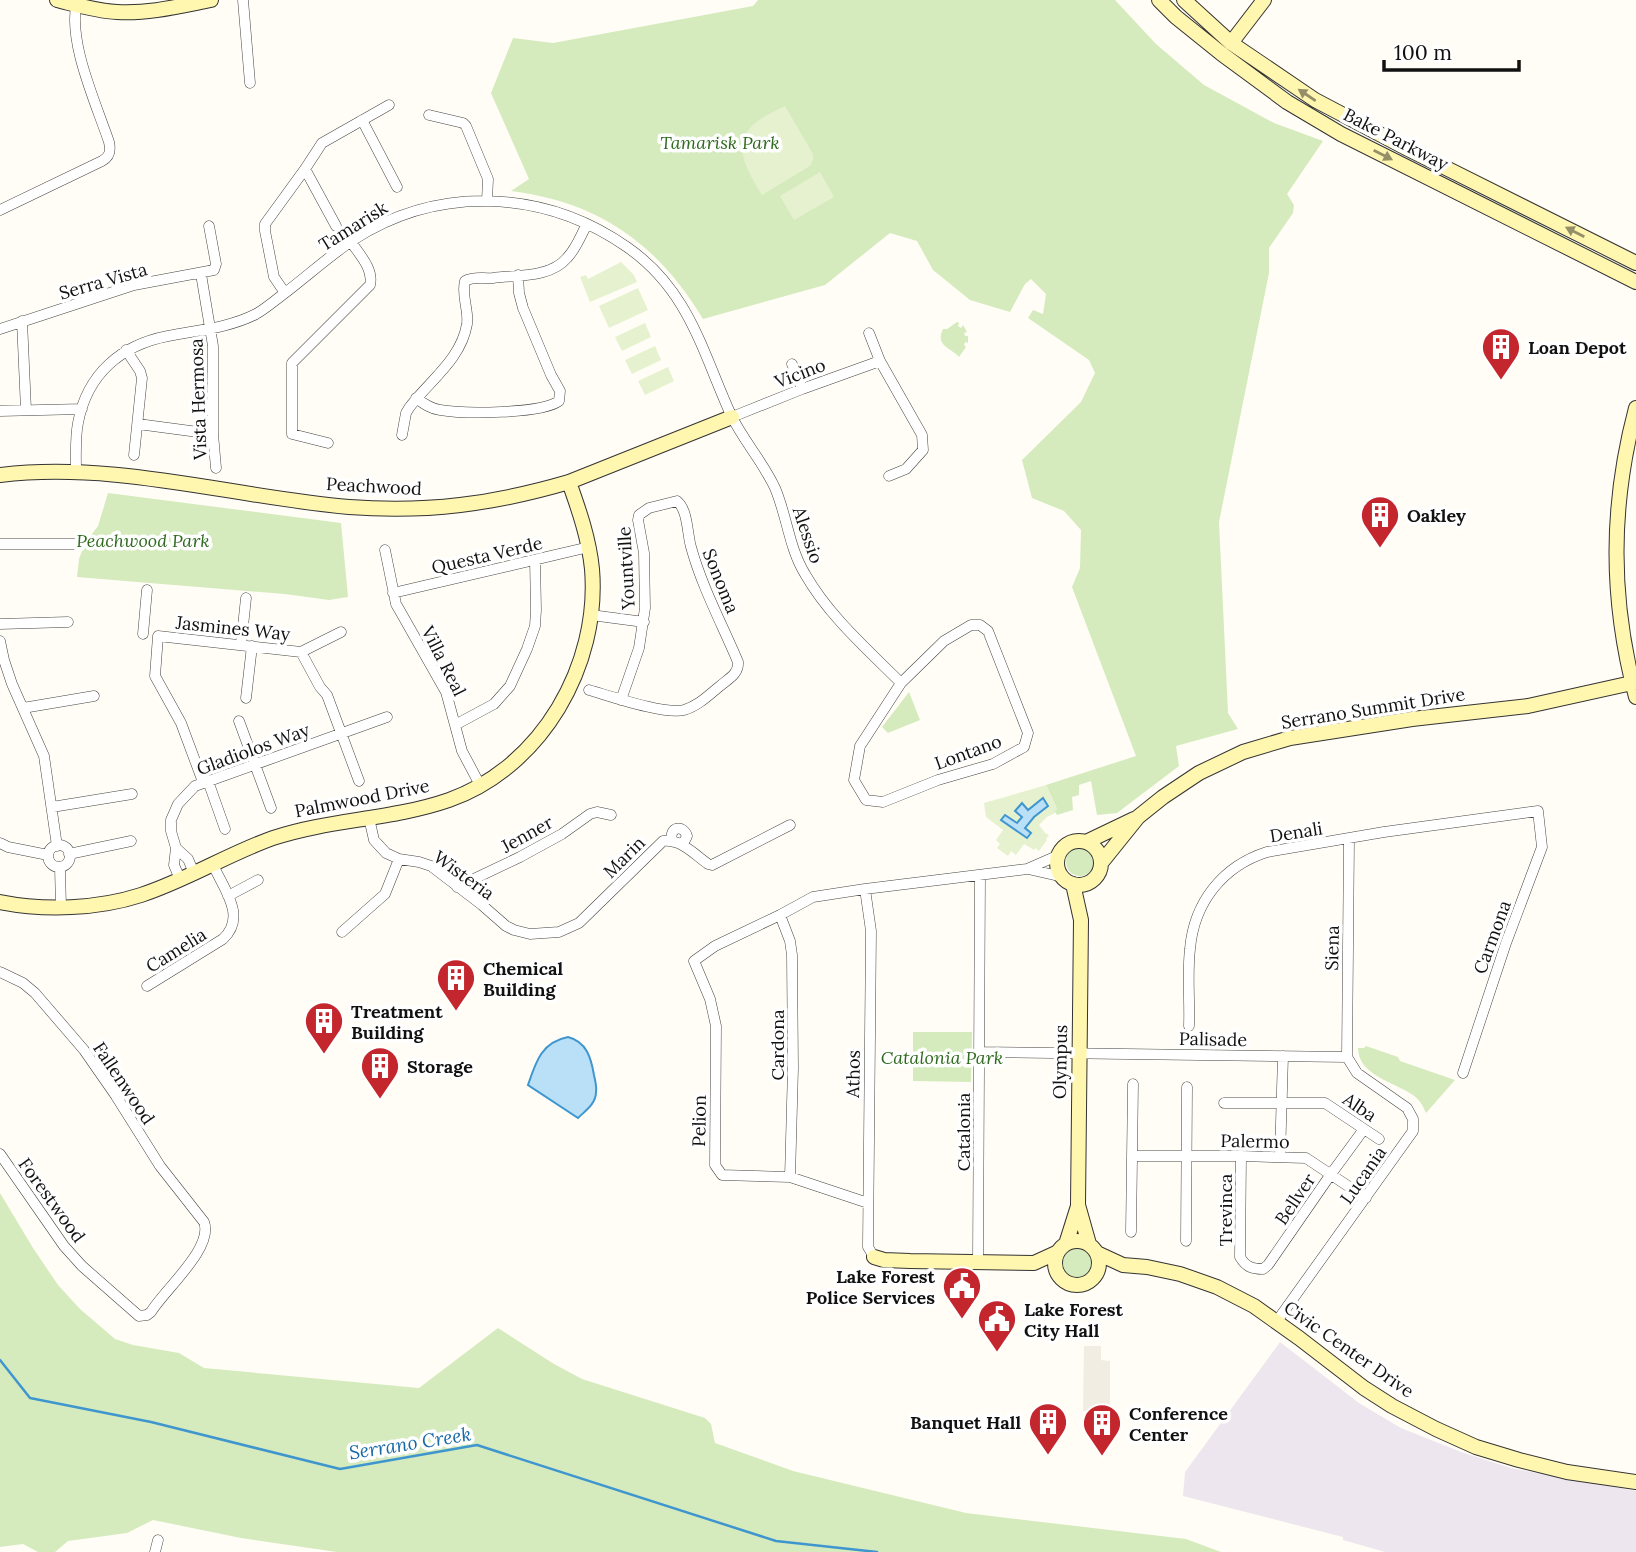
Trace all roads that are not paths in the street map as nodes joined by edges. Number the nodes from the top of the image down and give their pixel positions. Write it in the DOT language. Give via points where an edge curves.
graph roads {
  1 [pos="57,0"];
  2 [pos="211,0"];
  3 [pos="243,0"];
  4 [pos="1159,0"];
  5 [pos="1170,0"];
  6 [pos="1184,0"];
  7 [pos="1264,0"];
  8 [pos="77,3"];
  9 [pos="1231,43"];
  10 [pos="250,83"];
  11 [pos="389,105"];
  12 [pos="429,115"];
  13 [pos="362,120"];
  14 [pos="305,169"];
  15 [pos="397,187"];
  16 [pos="488,201"];
  17 [pos="0,210"];
  18 [pos="587,224"];
  19 [pos="209,226"];
  20 [pos="336,226"];
  21 [pos="351,242"];
  22 [pos="1636,263"];
  23 [pos="201,274"];
  24 [pos="518,275"];
  25 [pos="1636,282"];
  26 [pos="285,293"];
  27 [pos="22,321"];
  28 [pos="211,328"];
  29 [pos="0,329"];
  30 [pos="869,333"];
  31 [pos="126,351"];
  32 [pos="880,361"];
  33 [pos="792,364"];
  34 [pos="802,389"];
  35 [pos="416,398"];
  36 [pos="1636,408"];
  37 [pos="82,409"];
  38 [pos="26,410"];
  39 [pos="0,411"];
  40 [pos="732,417"];
  41 [pos="138,424"];
  42 [pos="213,434"];
  43 [pos="402,435"];
  44 [pos="327,443"];
  45 [pos="134,455"];
  46 [pos="216,468"];
  47 [pos="76,471"];
  48 [pos="0,475"];
  49 [pos="889,476"];
  50 [pos="569,482"];
  51 [pos="680,504"];
  52 [pos="0,544"];
  53 [pos="75,544"];
  54 [pos="589,547"];
  55 [pos="385,550"];
  56 [pos="535,560"];
  57 [pos="147,590"];
  58 [pos="393,593"];
  59 [pos="246,598"];
  60 [pos="591,615"];
  61 [pos="68,622"];
  62 [pos="644,622"];
  63 [pos="0,624"];
  64 [pos="341,632"];
  65 [pos="143,634"];
  66 [pos="0,641"];
  67 [pos="247,646"];
  68 [pos="301,652"];
  69 [pos="901,683"];
  70 [pos="1635,687"];
  71 [pos="589,690"];
  72 [pos="94,695"];
  73 [pos="246,698"];
  74 [pos="621,699"];
  75 [pos="23,708"];
  76 [pos="387,717"];
  77 [pos="239,721"];
  78 [pos="455,725"];
  79 [pos="341,734"];
  80 [pos="254,765"];
  81 [pos="359,781"];
  82 [pos="205,782"];
  83 [pos="480,785"];
  84 [pos="132,794"];
  85 [pos="52,807"];
  86 [pos="271,807"];
  87 [pos="1538,811"];
  88 [pos="611,815"];
  89 [pos="1138,817"];
  90 [pos="369,818"];
  91 [pos="790,825"];
  92 [pos="225,829"];
  93 [pos="1349,839"];
  94 [pos="131,841"];
  95 [pos="1086,842"];
  96 [pos="0,843"];
  97 [pos="57,846"];
  98 [pos="69,854"];
  99 [pos="48,855"];
  100 [pos="1059,855"];
  101 [pos="399,859"];
  102 [pos="1101,863"];
  103 [pos="213,865"];
  104 [pos="60,867"];
  105 [pos="1027,869"];
  106 [pos="980,875"];
  107 [pos="187,876"];
  108 [pos="258,880"];
  109 [pos="1068,880"];
  110 [pos="1092,880"];
  111 [pos="457,887"];
  112 [pos="865,889"];
  113 [pos="228,896"];
  114 [pos="0,902"];
  115 [pos="61,908"];
  116 [pos="780,915"];
  117 [pos="1081,920"];
  118 [pos="342,932"];
  119 [pos="559,932"];
  120 [pos="694,961"];
  121 [pos="0,972"];
  122 [pos="147,986"];
  123 [pos="1189,1026"];
  124 [pos="979,1052"];
  125 [pos="1080,1053"];
  126 [pos="1283,1056"];
  127 [pos="1347,1057"];
  128 [pos="1463,1073"];
  129 [pos="1132,1084"];
  130 [pos="1187,1087"];
  131 [pos="1224,1103"];
  132 [pos="1282,1103"];
  133 [pos="1364,1129"];
  134 [pos="1378,1139"];
  135 [pos="0,1154"];
  136 [pos="1132,1156"];
  137 [pos="1187,1156"];
  138 [pos="1241,1156"];
  139 [pos="1280,1157"];
  140 [pos="1331,1174"];
  141 [pos="790,1177"];
  142 [pos="1366,1198"];
  143 [pos="868,1203"];
  144 [pos="1078,1205"];
  145 [pos="1131,1232"];
  146 [pos="1186,1241"];
  147 [pos="1062,1248"];
  148 [pos="1093,1248"];
  149 [pos="874,1257"];
  150 [pos="978,1263"];
  151 [pos="1034,1263"];
  152 [pos="1244,1263"];
  153 [pos="1123,1265"];
  154 [pos="1059,1274"];
  155 [pos="1096,1274"];
  156 [pos="144,1316"];
  157 [pos="1277,1321"];
  158 [pos="1636,1482"];
  159 [pos="158,1540"];
  160 [pos="155,1552"];
  1 -- 8 [label="street"];
  2 -- 8 [label="street" via="131,12"];
  3 -- 10 [label="street"];
  4 -- 25 [label="street, Bake Parkway, one-way" via="1287,102"];
  5 -- 9 [label="street" via="1208,34"];
  6 -- 9 [label="street, Bake Parkway"];
  7 -- 9 [label="street"];
  8 -- 17 [label="street" via="77,44 109,142 109,155"];
  22 -- 9 [label="street, Bake Parkway, one-way" via="1315,100"];
  11 -- 13 [label="street"];
  12 -- 16 [label="street" via="466,126 488,179"];
  13 -- 14 [label="street" via="322,143"];
  13 -- 15 [label="street"];
  14 -- 20 [label="street"];
  14 -- 26 [label="street" via="265,224 274,277"];
  16 -- 18 [label="street, Tamarisk" via="540,207"];
  16 -- 21 [label="street, Tamarisk" via="425,208"];
  18 -- 24 [label="street" via="559,265"];
  18 -- 40 [label="street, Tamarisk" via="629,248 673,293 698,335"];
  19 -- 23 [label="street, Serra Vista" via="216,264 215,269"];
  21 -- 26 [label="street, Tamarisk"];
  21 -- 44 [label="street" via="369,270 370,285 292,363 292,434"];
  23 -- 27 [label="street, Serra Vista" via="134,285"];
  23 -- 28 [label="street, Vista Hermosa"];
  24 -- 35 [label="street" via="466,281 468,311 462,342"];
  24 -- 35 [label="street" via="523,308 560,398 548,406 485,413 438,410"];
  26 -- 28 [label="street, Tamarisk" via="259,313"];
  27 -- 29 [label="street, Serra Vista"];
  27 -- 38 [label="street"];
  28 -- 31 [label="street, Tamarisk" via="145,341"];
  28 -- 42 [label="street, Vista Hermosa"];
  30 -- 32 [label="street"];
  31 -- 37 [label="street, Tamarisk" via="100,374"];
  31 -- 41 [label="street" via="142,378"];
  32 -- 34 [label="street, Vicino"];
  32 -- 49 [label="street" via="922,435 923,450 906,469"];
  33 -- 34 [label="street"];
  34 -- 40 [label="street, Vicino"];
  35 -- 43 [label="street" via="406,413"];
  36 -- 70 [label="street" via="1619,499 1616,551 1618,606"];
  37 -- 38 [label="street"];
  37 -- 47 [label="street, Tamarisk"];
  38 -- 39 [label="street"];
  40 -- 50 [label="street, Peachwood"];
  40 -- 69 [label="street, Alessio" via="774,487 804,573 824,603"];
  41 -- 42 [label="street"];
  41 -- 45 [label="street"];
  42 -- 46 [label="street, Vista Hermosa"];
  47 -- 48 [label="street, Peachwood"];
  47 -- 50 [label="street, Peachwood" via="348,507 404,509 482,503"];
  50 -- 54 [label="street, Palmwood Drive"];
  51 -- 62 [label="street, Yountville" via="672,501 639,515 646,578"];
  51 -- 74 [label="street, Sonoma" via="695,560 739,667 685,710 669,711"];
  52 -- 53 [label="street"];
  54 -- 56 [label="street, Questa Verde"];
  54 -- 60 [label="street, Palmwood Drive"];
  55 -- 58 [label="street, Villa Real"];
  56 -- 58 [label="street, Questa Verde"];
  56 -- 78 [label="street" via="535,626 510,686 494,704"];
  57 -- 65 [label="street"];
  58 -- 78 [label="street, Villa Real" via="446,692"];
  59 -- 67 [label="street"];
  60 -- 62 [label="street"];
  60 -- 83 [label="street, Palmwood Drive" via="582,657 560,707 522,753"];
  61 -- 63 [label="street"];
  62 -- 74 [label="street, Yountville"];
  64 -- 68 [label="street, Jasmines Way"];
  66 -- 75 [label="street"];
  67 -- 68 [label="street, Jasmines Way"];
  67 -- 73 [label="street"];
  67 -- 82 [label="street, Jasmines Way" via="158,636 155,676"];
  68 -- 79 [label="street" via="327,695"];
  69 -- 69 [label="street, Lontano" via="860,746 854,780 866,800 883,802 993,764 1024,747 1028,733 989,631 980,625 971,625 944,641"];
  70 -- 89 [label="street, Serrano Summit Drive" via="1290,738 1243,752 1199,773"];
  71 -- 74 [label="street"];
  72 -- 75 [label="street"];
  75 -- 85 [label="street" via="44,756"];
  76 -- 79 [label="street, Gladiolos Way"];
  77 -- 80 [label="street"];
  78 -- 83 [label="street, Villa Real" via="462,751"];
  79 -- 80 [label="street, Gladiolos Way"];
  79 -- 81 [label="street"];
  80 -- 82 [label="street, Gladiolos Way"];
  80 -- 86 [label="street"];
  82 -- 92 [label="street"];
  82 -- 107 [label="street, Gladiolos Way" via="178,803 170,826 176,848 188,859"];
  83 -- 90 [label="street, Palmwood Drive" via="429,806"];
  84 -- 85 [label="street"];
  85 -- 97 [label="street"];
  87 -- 93 [label="street, Denali"];
  87 -- 128 [label="street, Carmona" via="1542,847"];
  88 -- 111 [label="street, Jenner" via="590,814 562,834"];
  89 -- 95 [label="street, Serrano Summit Drive"];
  89 -- 102 [label="street, Serrano Summit Drive"];
  90 -- 101 [label="street, Wisteria" via="374,840"];
  90 -- 103 [label="street, Palmwood Drive" via="302,829"];
  91 -- 119 [label="street, Marin" via="712,865 676,841 663,841 579,923"];
  93 -- 123 [label="street, Denali" via="1254,856 1215,884 1200,908 1189,949"];
  93 -- 127 [label="street, Siena"];
  94 -- 98 [label="street"];
  95 -- 100 [label="street, Serrano Summit Drive" via="1072,842"];
  95 -- 102 [label="street" via="1098,851"];
  96 -- 99 [label="street"];
  97 -- 98 [label="street" via="64,846"];
  97 -- 99 [label="street"];
  98 -- 104 [label="street" via="69,861"];
  99 -- 104 [label="street" via="51,864"];
  100 -- 105 [label="street, Serrano Summit Drive"];
  100 -- 109 [label="street" via="1058,864"];
  101 -- 111 [label="street, Wisteria" via="431,866"];
  101 -- 118 [label="street" via="385,894"];
  102 -- 110 [label="street, Serrano Summit Drive"];
  103 -- 107 [label="street, Palmwood Drive"];
  103 -- 113 [label="street, Camelia"];
  104 -- 115 [label="street"];
  105 -- 106 [label="street, Serrano Summit Drive"];
  105 -- 109 [label="street, Serrano Summit Drive"];
  106 -- 112 [label="street, Serrano Summit Drive"];
  106 -- 124 [label="street, Catalonia"];
  107 -- 115 [label="street, Palmwood Drive" via="128,899"];
  108 -- 113 [label="street"];
  109 -- 110 [label="street, Serrano Summit Drive"];
  109 -- 117 [label="street, Olympus"];
  110 -- 117 [label="street, Olympus"];
  111 -- 119 [label="street, Wisteria" via="514,930"];
  112 -- 116 [label="street, Serrano Summit Drive" via="813,897"];
  112 -- 143 [label="street, Athos" via="871,931"];
  113 -- 122 [label="street, Camelia" via="234,919 226,937"];
  114 -- 115 [label="street, Palmwood Drive"];
  116 -- 120 [label="street, Serrano Summit Drive"];
  116 -- 141 [label="street, Cardona" via="792,955"];
  117 -- 125 [label="street, Olympus"];
  120 -- 141 [label="street, Pelion" via="716,1026 715,1165 722,1175"];
  121 -- 156 [label="street, Fallenwood" via="35,993 84,1050 206,1227 206,1236 188,1267"];
  124 -- 125 [label="street, Palisade"];
  124 -- 150 [label="street, Catalonia"];
  125 -- 126 [label="street, Palisade"];
  125 -- 144 [label="street, Olympus"];
  126 -- 127 [label="street, Palisade"];
  126 -- 132 [label="street"];
  127 -- 142 [label="street, Lucania" via="1357,1073 1407,1108 1413,1119 1413,1131"];
  129 -- 136 [label="street"];
  130 -- 137 [label="street"];
  131 -- 132 [label="street, Alba"];
  132 -- 133 [label="street, Alba" via="1325,1103"];
  132 -- 139 [label="street"];
  133 -- 134 [label="street, Alba"];
  133 -- 140 [label="street, Bellver"];
  135 -- 156 [label="street, Forestwood" via="64,1246 135,1314"];
  136 -- 137 [label="street, Palermo"];
  136 -- 145 [label="street"];
  137 -- 138 [label="street, Palermo"];
  137 -- 146 [label="street"];
  138 -- 139 [label="street, Palermo"];
  138 -- 152 [label="street, Trevinca" via="1240,1257"];
  139 -- 140 [label="street, Palermo" via="1306,1158"];
  140 -- 142 [label="street, Palermo"];
  140 -- 152 [label="street, Bellver" via="1268,1265 1254,1269"];
  141 -- 143 [label="street, Pelion"];
  142 -- 157 [label="street, Lucania"];
  143 -- 149 [label="street, Athos" via="868,1247"];
  144 -- 147 [label="street, Olympus"];
  144 -- 148 [label="street, Olympus"];
  147 -- 148 [label="street, Civic Center Drive" via="1077,1241"];
  147 -- 151 [label="street, Civic Center Drive"];
  147 -- 154 [label="street" via="1056,1260"];
  148 -- 153 [label="street, Civic Center Drive"];
  148 -- 155 [label="street" via="1099,1260"];
  149 -- 150 [label="street, Civic Center Drive"];
  150 -- 151 [label="street, Civic Center Drive"];
  151 -- 154 [label="street, Civic Center Drive"];
  153 -- 155 [label="street, Civic Center Drive"];
  153 -- 157 [label="street, Civic Center Drive" via="1180,1274 1217,1287"];
  154 -- 155 [label="street, Civic Center Drive" via="1077,1285"];
  157 -- 158 [label="street, Civic Center Drive" via="1397,1409 1476,1447 1567,1472"];
  159 -- 160 [label="street"];
}
